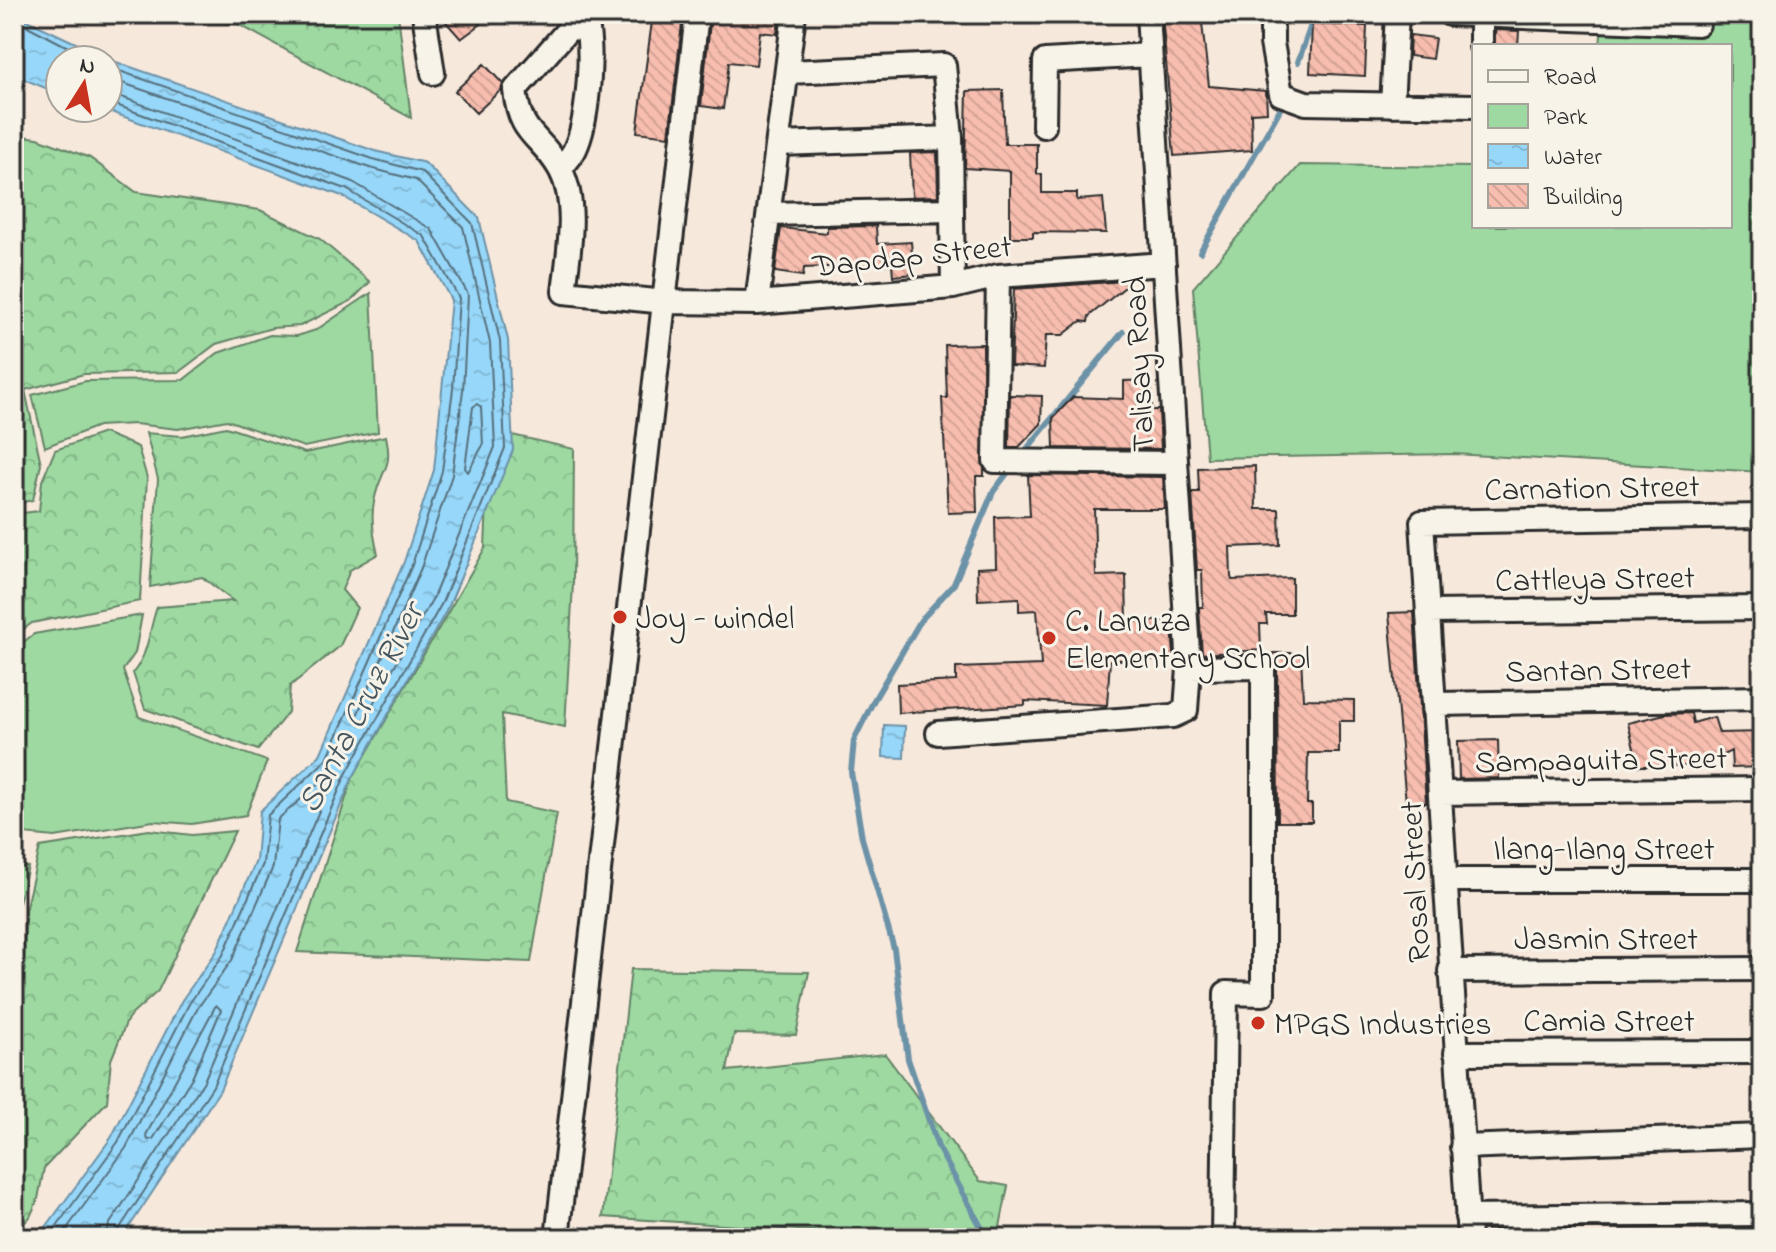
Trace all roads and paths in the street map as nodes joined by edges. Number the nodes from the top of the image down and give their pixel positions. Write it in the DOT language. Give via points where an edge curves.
graph roads {
  1 [pos="424,14"];
  2 [pos="697,14"];
  3 [pos="794,14"];
  4 [pos="1148,14"];
  5 [pos="1272,14"];
  6 [pos="1397,14"];
  7 [pos="1450,14"];
  8 [pos="1481,15"];
  9 [pos="576,21"];
  10 [pos="1698,24"];
  11 [pos="1481,44"];
  12 [pos="1150,55"];
  13 [pos="788,72"];
  14 [pos="433,73"];
  15 [pos="1392,105"];
  16 [pos="1472,106"];
  17 [pos="1044,126"];
  18 [pos="951,138"];
  19 [pos="779,144"];
  20 [pos="560,169"];
  21 [pos="951,210"];
  22 [pos="769,214"];
  23 [pos="1164,264"];
  24 [pos="998,276"];
  25 [pos="953,287"];
  26 [pos="666,302"];
  27 [pos="757,303"];
  28 [pos="1176,463"];
  29 [pos="1762,516"];
  30 [pos="1422,522"];
  31 [pos="1762,608"];
  32 [pos="1428,612"];
  33 [pos="1189,668"];
  34 [pos="1762,698"];
  35 [pos="1436,704"];
  36 [pos="938,733"];
  37 [pos="1762,789"];
  38 [pos="1441,793"];
  39 [pos="1446,880"];
  40 [pos="1762,880"];
  41 [pos="1762,969"];
  42 [pos="1450,971"];
  43 [pos="1762,1052"];
  44 [pos="1456,1053"];
  45 [pos="1762,1136"];
  46 [pos="1462,1147"];
  47 [pos="1762,1214"];
  48 [pos="1468,1228"];
  49 [pos="557,1238"];
  50 [pos="1223,1238"];
  1 -- 14 [label="street"];
  2 -- 26 [label="street"];
  3 -- 13 [label="street"];
  4 -- 12 [label="street, Talisay Road"];
  5 -- 15 [label="street" via="1281,94 1306,103"];
  6 -- 15 [label="street"];
  7 -- 8 [label="street"];
  8 -- 10 [label="street"];
  8 -- 11 [label="street"];
  9 -- 20 [label="street" via="588,31 590,48 581,130 575,151"];
  9 -- 20 [label="street" via="515,90 518,117"];
  12 -- 17 [label="street" via="1045,61"];
  12 -- 23 [label="street, Talisay Road"];
  13 -- 18 [label="street" via="944,65"];
  13 -- 19 [label="street"];
  15 -- 16 [label="street"];
  18 -- 19 [label="street"];
  18 -- 21 [label="street"];
  19 -- 22 [label="street"];
  20 -- 26 [label="street, Dapdap Street" via="570,219 564,292"];
  21 -- 22 [label="street"];
  21 -- 25 [label="street"];
  22 -- 27 [label="street"];
  23 -- 24 [label="street, Dapdap Street"];
  23 -- 28 [label="street, Talisay Road"];
  24 -- 25 [label="street, Dapdap Street"];
  24 -- 28 [label="street" via="995,461"];
  25 -- 27 [label="street, Dapdap Street"];
  26 -- 27 [label="street, Dapdap Street"];
  26 -- 49 [label="street"];
  28 -- 33 [label="street, Talisay Road"];
  29 -- 30 [label="street, Carnation Street"];
  30 -- 32 [label="street, Rosal Street"];
  31 -- 32 [label="street, Cattleya Street"];
  32 -- 35 [label="street, Rosal Street"];
  33 -- 36 [label="street, Talisay Road" via="1186,710 1173,716"];
  33 -- 50 [label="street" via="1263,667 1263,994 1226,993"];
  34 -- 35 [label="street, Santan Street"];
  35 -- 38 [label="street, Rosal Street"];
  37 -- 38 [label="street, Sampaguita Street"];
  38 -- 39 [label="street, Rosal Street"];
  39 -- 40 [label="street, Ilang-Ilang Street"];
  39 -- 42 [label="street, Rosal Street"];
  41 -- 42 [label="street, Jasmin Street"];
  42 -- 44 [label="street, Rosal Street"];
  43 -- 44 [label="street, Camia Street"];
  44 -- 46 [label="street, Rosal Street"];
  45 -- 46 [label="street"];
  46 -- 48 [label="street, Rosal Street"];
  47 -- 48 [label="street"];
}
